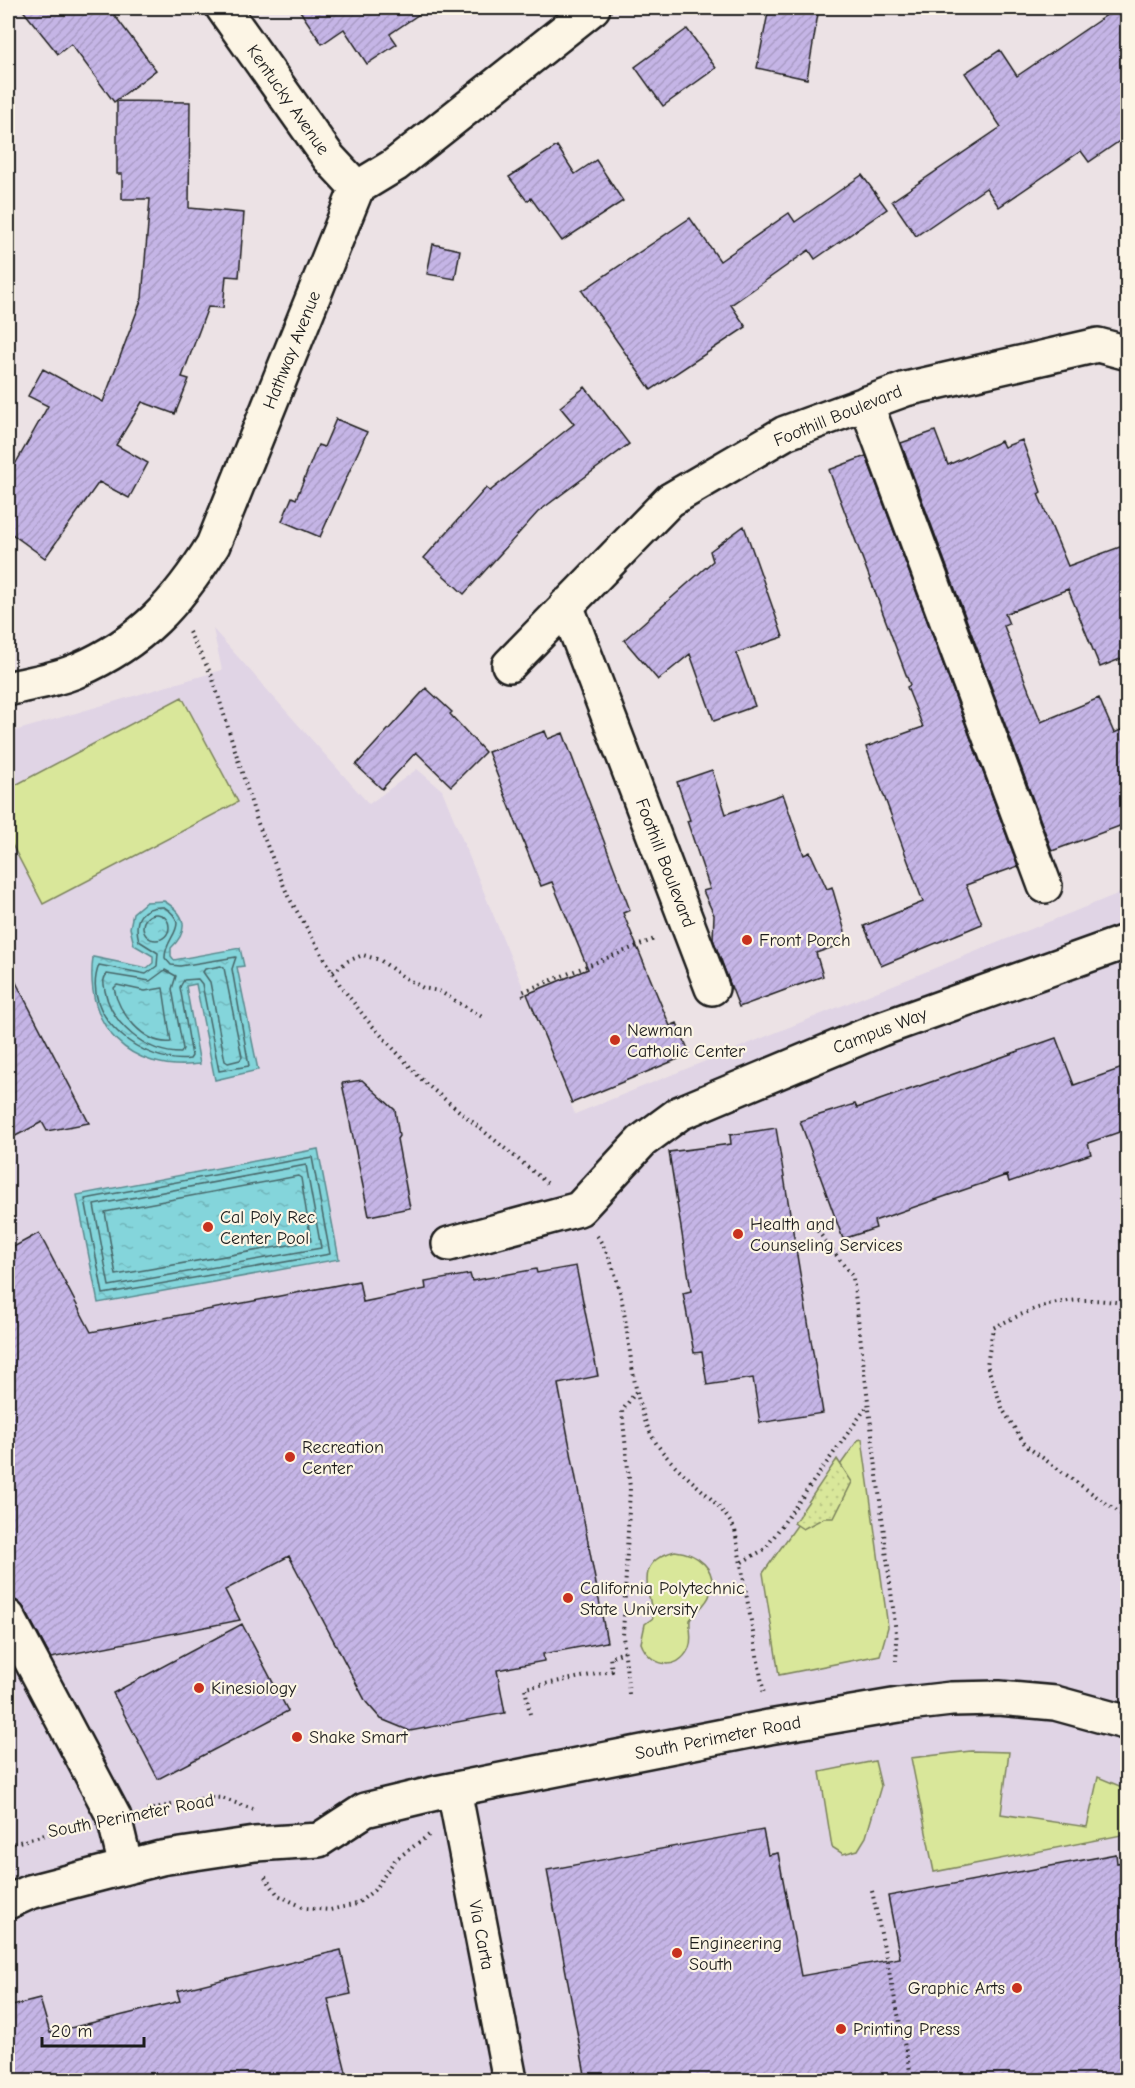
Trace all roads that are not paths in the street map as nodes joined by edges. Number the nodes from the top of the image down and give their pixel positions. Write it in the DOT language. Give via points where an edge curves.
graph roads {
  1 [pos="223,8"];
  2 [pos="593,8"];
  3 [pos="357,188"];
  4 [pos="1128,353"];
  5 [pos="866,404"];
  6 [pos="566,605"];
  7 [pos="508,665"];
  8 [pos="8,689"];
  9 [pos="1045,886"];
  10 [pos="1128,941"];
  11 [pos="712,988"];
  12 [pos="448,1244"];
  13 [pos="8,1617"];
  14 [pos="1128,1723"];
  15 [pos="454,1790"];
  16 [pos="126,1867"];
  17 [pos="8,1902"];
  18 [pos="508,2076"];
  1 -- 3 [label="street, Kentucky Avenue" via="329,158"];
  2 -- 3 [label="street" via="395,165"];
  3 -- 8 [label="street, Hathway Avenue" via="213,545 186,588 131,642 77,671"];
  4 -- 5 [label="street, Foothill Boulevard" via="1098,345 906,388"];
  5 -- 6 [label="street, Foothill Boulevard" via="786,433 670,500"];
  5 -- 9 [label="street"];
  6 -- 7 [label="street, Foothill Boulevard"];
  6 -- 11 [label="street, Foothill Boulevard"];
  10 -- 12 [label="street, Campus Way" via="870,1033 680,1113 642,1141 579,1209"];
  13 -- 16 [label="street" via="114,1817"];
  14 -- 15 [label="street, South Perimeter Road" via="1055,1703 951,1699 769,1727"];
  15 -- 16 [label="street, South Perimeter Road" via="365,1810 319,1840 255,1844"];
  15 -- 18 [label="street, Via Carta"];
  16 -- 17 [label="street, South Perimeter Road" via="30,1892"];
}
